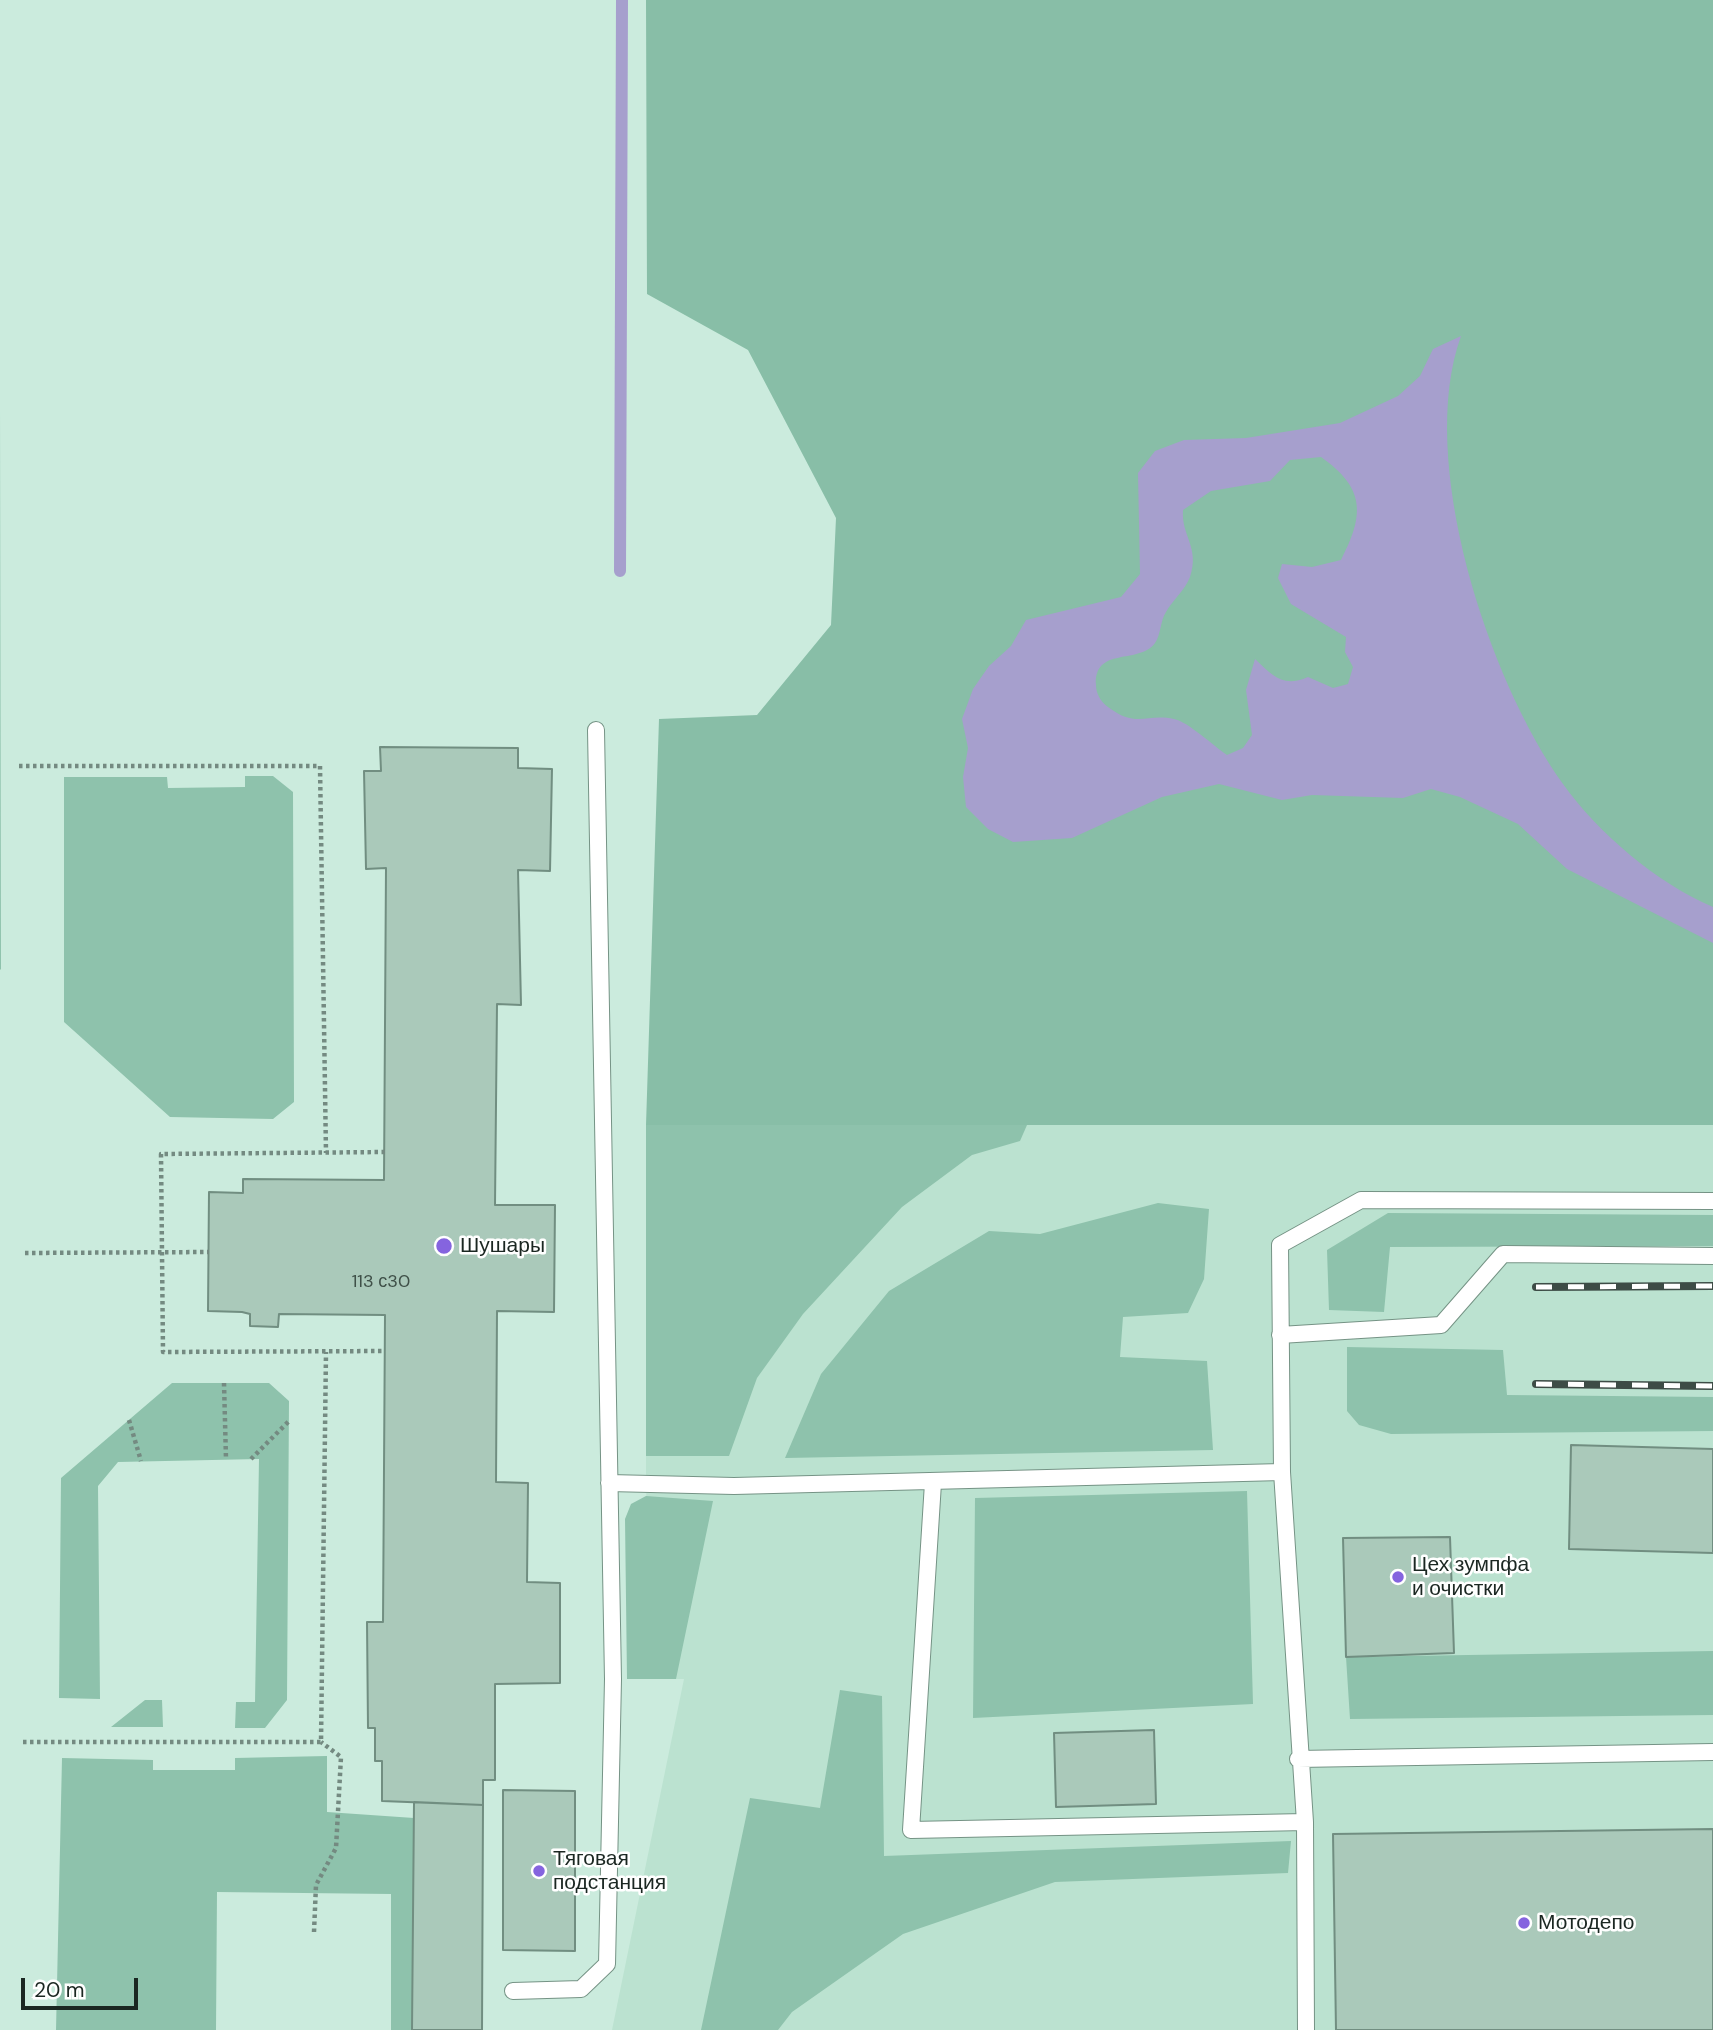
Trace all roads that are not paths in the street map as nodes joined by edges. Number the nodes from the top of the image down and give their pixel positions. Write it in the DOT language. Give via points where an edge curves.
graph roads {
  1 [pos="596,730"];
  2 [pos="1713,1201"];
  3 [pos="1713,1256"];
  4 [pos="1280,1335"];
  5 [pos="1282,1472"];
  6 [pos="609,1483"];
  7 [pos="933,1483"];
  8 [pos="1713,1752"];
  9 [pos="1298,1759"];
  10 [pos="1305,1822"];
  11 [pos="513,1991"];
  12 [pos="1306,2030"];
  1 -- 6 [label="lane"];
  2 -- 4 [label="lane" via="1361,1200 1280,1245"];
  3 -- 4 [label="lane" via="1503,1254 1441,1325"];
  4 -- 5 [label="lane"];
  5 -- 7 [label="lane"];
  5 -- 9 [label="lane"];
  6 -- 7 [label="lane"];
  6 -- 11 [label="lane" via="613,1690 607,1964 582,1989"];
  7 -- 10 [label="lane" via="911,1830"];
  8 -- 9 [label="lane"];
  9 -- 10 [label="lane"];
  10 -- 12 [label="lane"];
}
